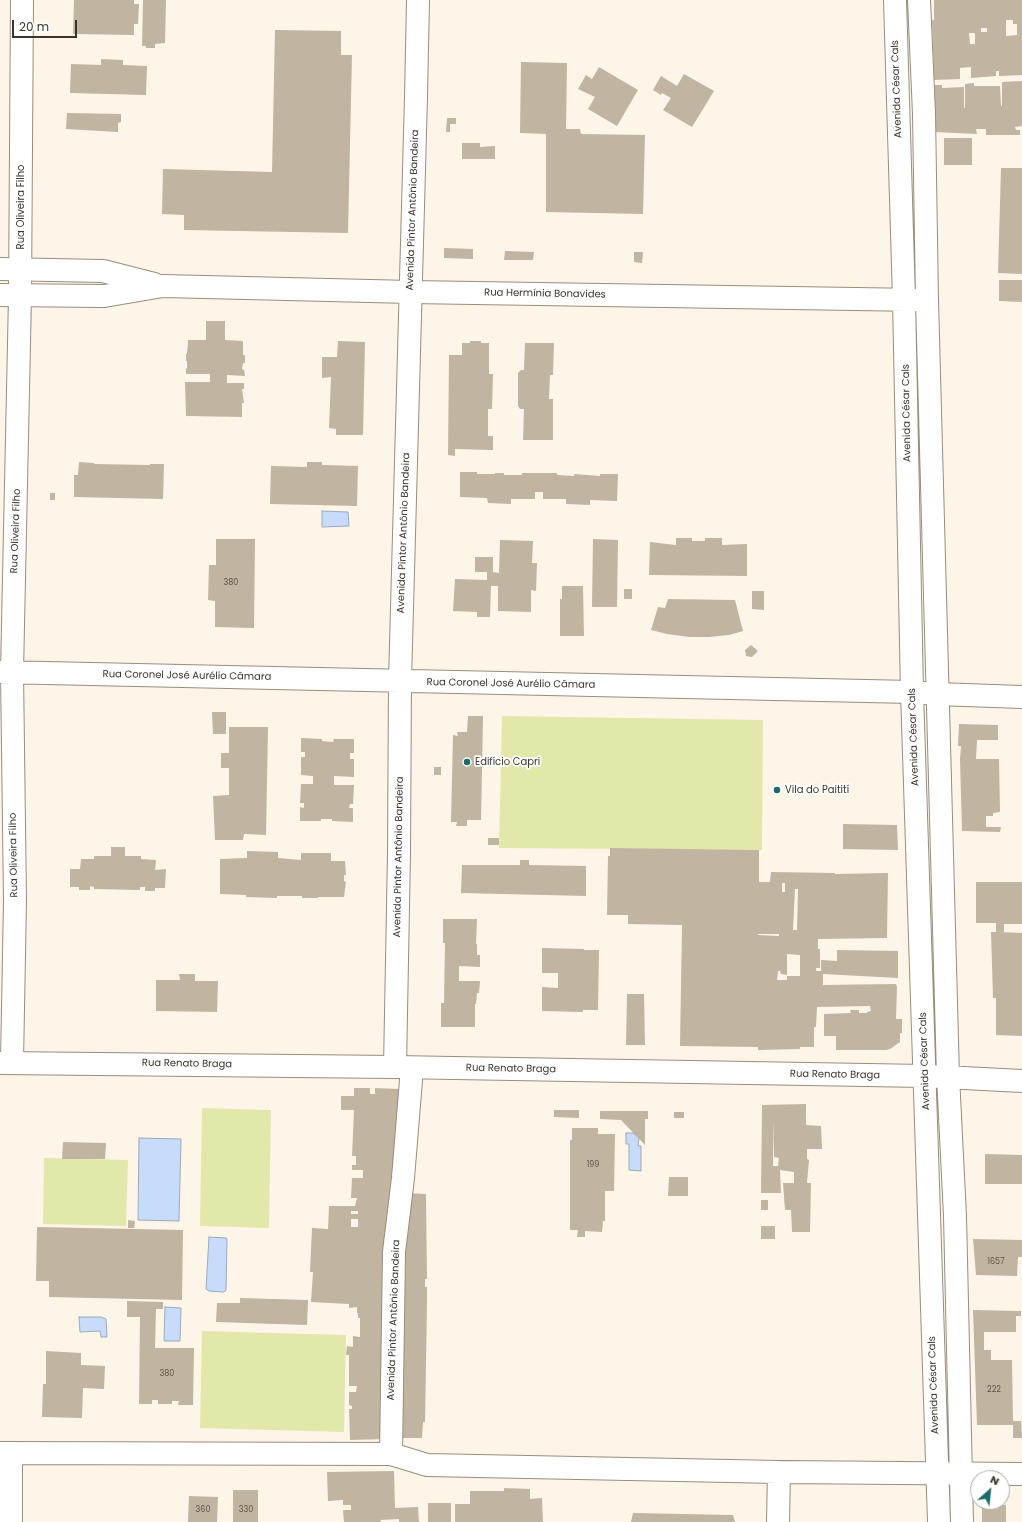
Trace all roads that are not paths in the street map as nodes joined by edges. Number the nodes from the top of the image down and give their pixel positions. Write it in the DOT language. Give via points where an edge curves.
graph roads {
  1 [pos="22,0"];
  2 [pos="418,0"];
  3 [pos="894,0"];
  4 [pos="919,0"];
  5 [pos="10,270"];
  6 [pos="163,286"];
  7 [pos="411,292"];
  8 [pos="10,296"];
  9 [pos="904,299"];
  10 [pos="927,300"];
  11 [pos="6,672"];
  12 [pos="400,681"];
  13 [pos="912,692"];
  14 [pos="938,694"];
  15 [pos="1022,697"];
  16 [pos="6,1063"];
  17 [pos="403,1067"];
  18 [pos="925,1076"];
  19 [pos="948,1076"];
  20 [pos="1022,1081"];
  21 [pos="6,1453"];
  22 [pos="391,1454"];
  23 [pos="779,1472"];
  24 [pos="960,1473"];
  25 [pos="937,1474"];
  26 [pos="1022,1474"];
  27 [pos="11,1522"];
  28 [pos="778,1522"];
  29 [pos="939,1522"];
  30 [pos="962,1522"];
  1 -- 5 [label="main road, Rua Oliveira Filho"];
  2 -- 7 [label="main road, Avenida Pintor Antônio Bandeira"];
  3 -- 9 [label="main road, Avenida César Cals"];
  4 -- 10 [label="main road"];
  5 -- 6 [label="main road, Rua Hermínia Bonavides" via="103,271"];
  5 -- 8 [label="main road, Rua Oliveira Filho"];
  6 -- 7 [label="main road, Rua Hermínia Bonavides"];
  6 -- 8 [label="main road, Rua Hermínia Bonavides" via="104,296"];
  7 -- 9 [label="main road, Rua Hermínia Bonavides"];
  7 -- 12 [label="main road, Avenida Pintor Antônio Bandeira"];
  8 -- 11 [label="main road, Rua Oliveira Filho"];
  9 -- 10 [label="main road, Rua Hermínia Bonavides"];
  9 -- 13 [label="main road, Avenida César Cals"];
  10 -- 14 [label="main road"];
  11 -- 12 [label="main road, Rua Coronel José Aurélio Câmara"];
  11 -- 16 [label="main road, Rua Oliveira Filho" via="14,901"];
  12 -- 13 [label="main road, Rua Coronel José Aurélio Câmara"];
  12 -- 17 [label="main road, Avenida Pintor Antônio Bandeira" via="399,853"];
  13 -- 14 [label="main road, Rua Coronel José Aurélio Câmara"];
  13 -- 18 [label="main road, Avenida César Cals"];
  14 -- 15 [label="main road, Rua Coronel José Aurélio Câmara"];
  14 -- 19 [label="main road"];
  16 -- 17 [label="main road, Rua Renato Braga"];
  17 -- 18 [label="main road, Rua Renato Braga"];
  17 -- 22 [label="main road, Avenida Pintor Antônio Bandeira" via="403,1178 394,1252"];
  18 -- 19 [label="main road, Rua Renato Braga"];
  18 -- 25 [label="main road, Avenida César Cals"];
  19 -- 20 [label="main road, Rua Renato Braga"];
  19 -- 24 [label="main road"];
  21 -- 22 [label="main road"];
  21 -- 27 [label="main road"];
  22 -- 23 [label="main road" via="427,1465"];
  23 -- 25 [label="main road"];
  23 -- 28 [label="main road"];
  24 -- 25 [label="main road"];
  24 -- 26 [label="main road"];
  24 -- 30 [label="main road"];
  25 -- 29 [label="main road, Avenida César Cals"];
}
